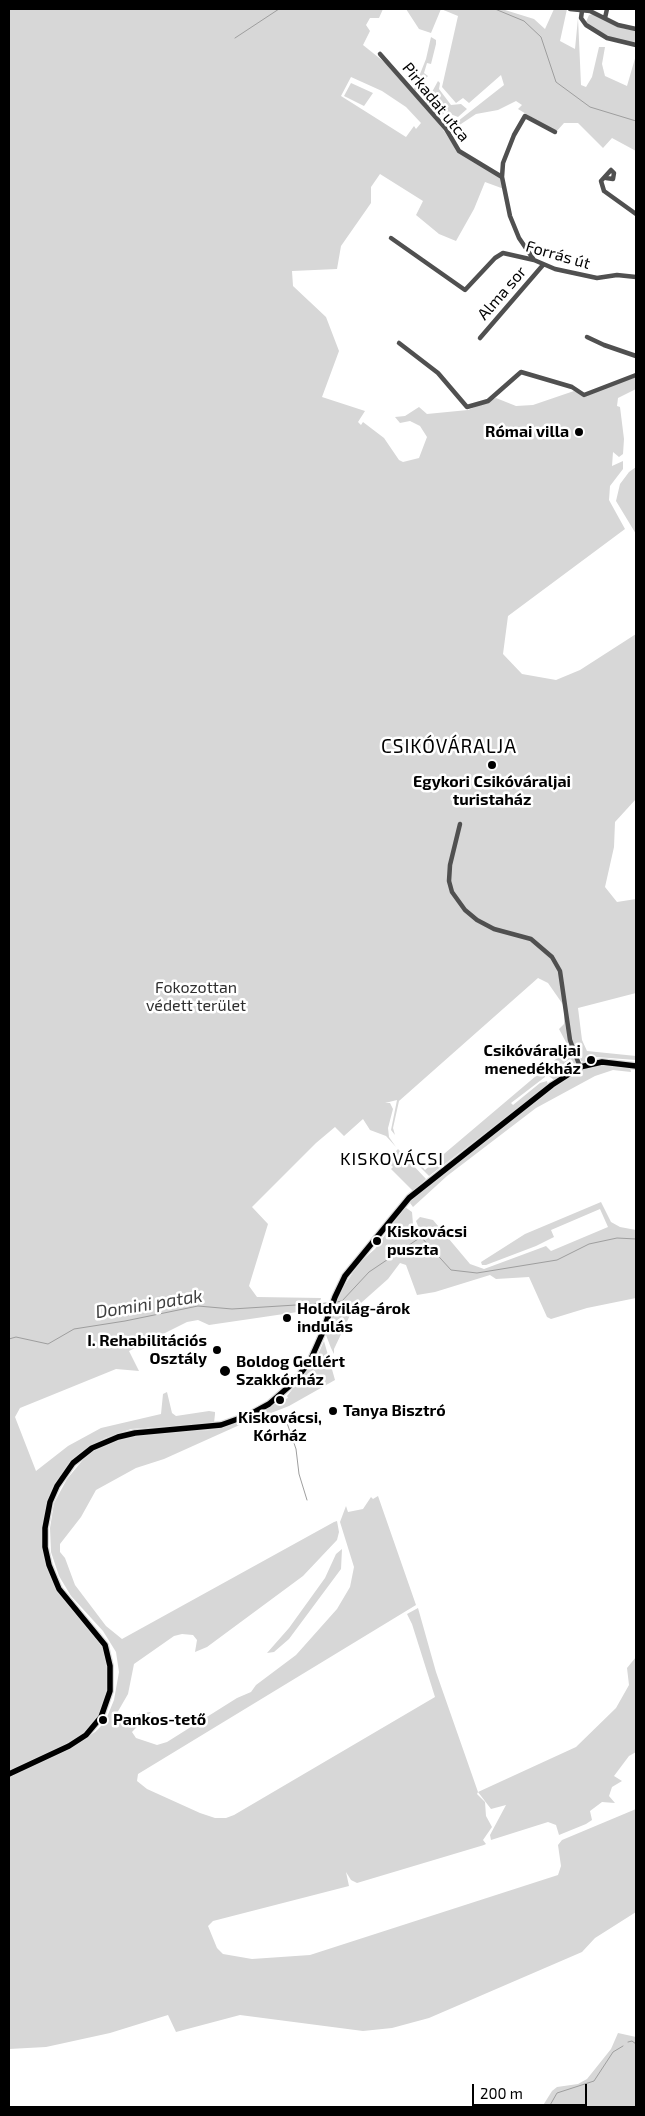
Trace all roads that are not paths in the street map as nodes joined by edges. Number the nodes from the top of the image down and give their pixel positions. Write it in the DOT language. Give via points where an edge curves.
graph roads {
  1 [pos="570,9"];
  2 [pos="607,9"];
  3 [pos="582,11"];
  4 [pos="605,18"];
  5 [pos="636,29"];
  6 [pos="636,45"];
  7 [pos="380,54"];
  8 [pos="555,132"];
  9 [pos="502,177"];
  10 [pos="606,178"];
  11 [pos="636,214"];
  12 [pos="391,238"];
  13 [pos="534,260"];
  14 [pos="543,265"];
  15 [pos="636,277"];
  16 [pos="587,336"];
  17 [pos="480,338"];
  18 [pos="399,343"];
  19 [pos="636,356"];
  20 [pos="636,375"];
  21 [pos="460,824"];
  22 [pos="636,1066"];
  23 [pos="580,1067"];
  24 [pos="9,1774"];
  1 -- 3 [label="street"];
  2 -- 4 [label="street"];
  3 -- 4 [label="street"];
  3 -- 6 [label="street" via="581,18 586,25 612,40"];
  4 -- 5 [label="street" via="622,27"];
  7 -- 9 [label="street, Pirkadat utca" via="446,129 459,151"];
  8 -- 9 [label="street" via="525,116 507,151"];
  9 -- 13 [label="street" via="510,216 519,238"];
  10 -- 11 [label="street" via="602,181 604,192"];
  12 -- 13 [label="street, Forrás út" via="465,290 503,253"];
  13 -- 14 [label="street, Forrás út"];
  14 -- 15 [label="street, Forrás út" via="597,278"];
  14 -- 17 [label="street, Alma sor"];
  16 -- 19 [label="street"];
  18 -- 20 [label="street" via="438,374 467,407 488,400 521,372 572,387 584,395"];
  21 -- 23 [label="street" via="450,865 452,892 477,920 531,939 551,954 560,971 570,1040"];
  22 -- 23 [label="main road" via="602,1062"];
  23 -- 24 [label="main road" via="552,1085 404,1204 345,1276 310,1361 293,1383 269,1404 221,1425 118,1437 92,1448 73,1463 50,1502 44,1528 45,1547 59,1588 98,1634 107,1651 111,1673 109,1698 101,1717 86,1735 70,1746"];
}
